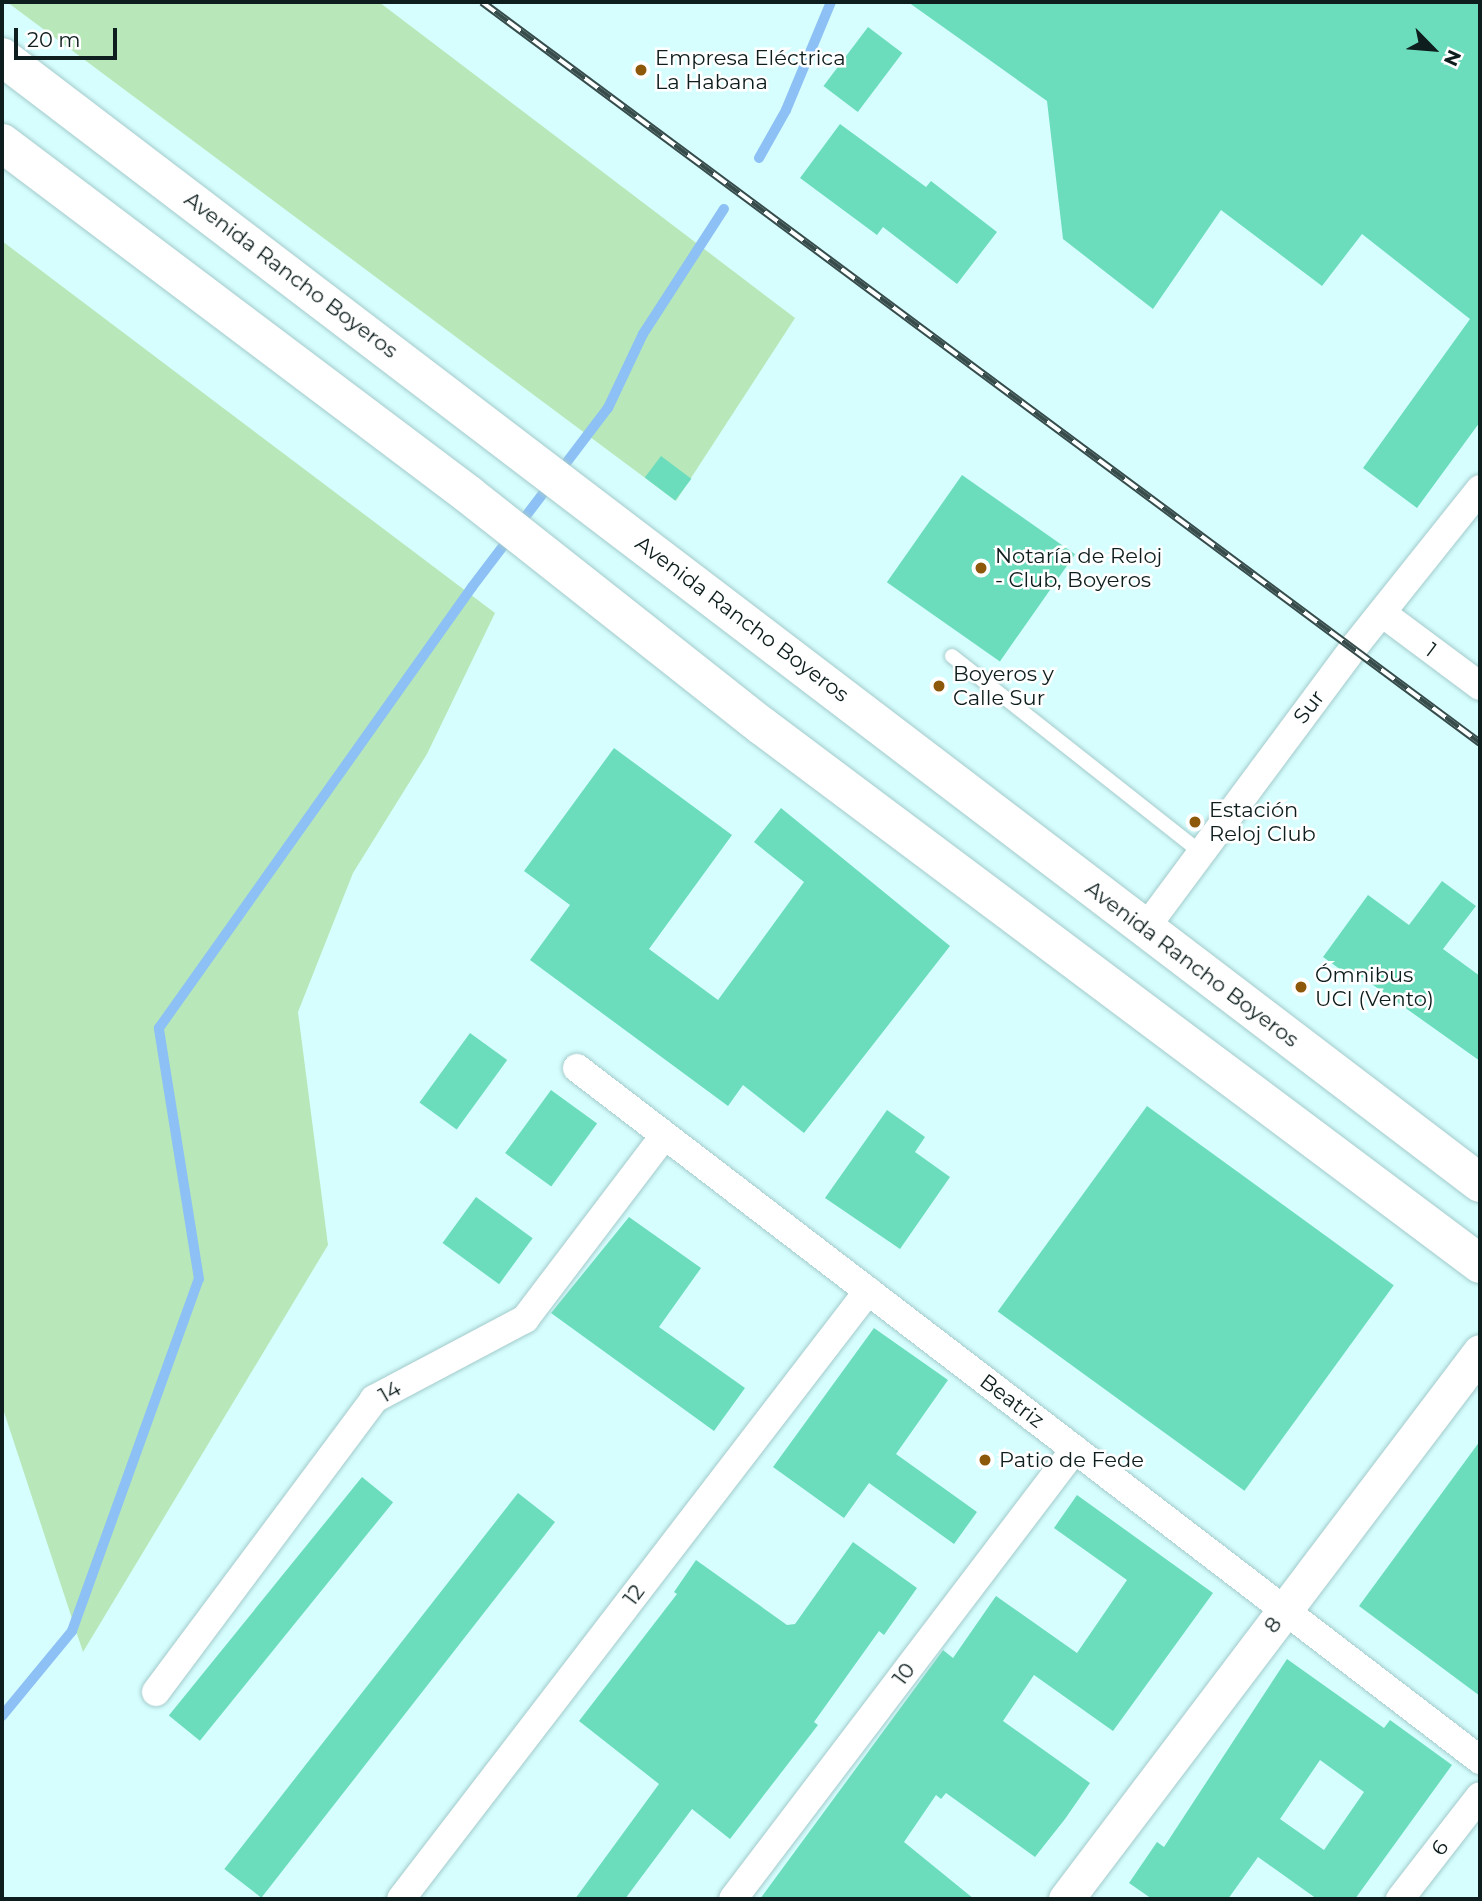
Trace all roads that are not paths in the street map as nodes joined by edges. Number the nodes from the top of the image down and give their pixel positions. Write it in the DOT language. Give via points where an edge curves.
graph roads {
  1 [pos="2,57"];
  2 [pos="2,143"];
  3 [pos="1480,489"];
  4 [pos="1382,613"];
  5 [pos="952,656"];
  6 [pos="1480,686"];
  7 [pos="1199,851"];
  8 [pos="1144,930"];
  9 [pos="577,1068"];
  10 [pos="663,1137"];
  11 [pos="1480,1183"];
  12 [pos="1480,1264"];
  13 [pos="867,1291"];
  14 [pos="1480,1352"];
  15 [pos="1076,1449"];
  16 [pos="1287,1607"];
  17 [pos="156,1692"];
  18 [pos="1480,1760"];
  19 [pos="1480,1796"];
  20 [pos="401,1899"];
  21 [pos="733,1899"];
  22 [pos="1066,1899"];
  23 [pos="1400,1899"];
  1 -- 8 [label="highway, Avenida Rancho Boyeros"];
  2 -- 12 [label="highway" via="468,494 762,726"];
  3 -- 4 [label="street, Sur"];
  4 -- 6 [label="street, 1"];
  4 -- 7 [label="street, Sur"];
  5 -- 7 [label="lane"];
  7 -- 8 [label="street, Sur"];
  8 -- 11 [label="highway, Avenida Rancho Boyeros"];
  9 -- 10 [label="street, Beatriz"];
  10 -- 13 [label="street, Beatriz"];
  10 -- 17 [label="street, 14" via="525,1319 374,1399"];
  13 -- 15 [label="street, Beatriz"];
  13 -- 20 [label="street, 12"];
  14 -- 16 [label="street, 8"];
  15 -- 16 [label="street, Beatriz"];
  15 -- 21 [label="street, 10"];
  16 -- 18 [label="street, Beatriz"];
  16 -- 22 [label="street, 8"];
  19 -- 23 [label="street, 6"];
}
